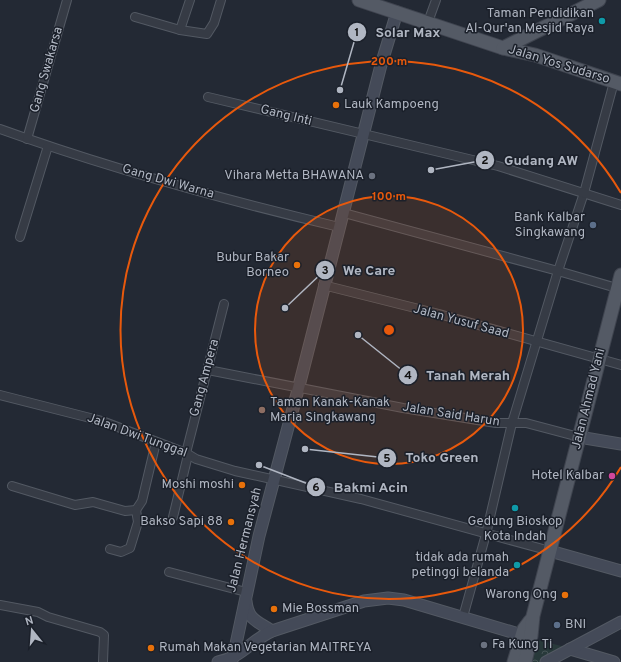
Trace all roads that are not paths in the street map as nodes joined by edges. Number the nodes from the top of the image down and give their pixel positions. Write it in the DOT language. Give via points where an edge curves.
graph roads {
  1 [pos="67,0"];
  2 [pos="190,0"];
  3 [pos="221,0"];
  4 [pos="359,0"];
  5 [pos="436,0"];
  6 [pos="599,0"];
  7 [pos="397,12"];
  8 [pos="135,16"];
  9 [pos="428,22"];
  10 [pos="180,30"];
  11 [pos="538,32"];
  12 [pos="503,48"];
  13 [pos="535,56"];
  14 [pos="617,83"];
  15 [pos="208,97"];
  16 [pos="0,129"];
  17 [pos="364,135"];
  18 [pos="26,139"];
  19 [pos="48,146"];
  20 [pos="584,193"];
  21 [pos="621,205"];
  22 [pos="344,212"];
  23 [pos="339,227"];
  24 [pos="20,237"];
  25 [pos="558,271"];
  26 [pos="621,275"];
  27 [pos="323,285"];
  28 [pos="619,289"];
  29 [pos="224,304"];
  30 [pos="535,342"];
  31 [pos="599,360"];
  32 [pos="621,365"];
  33 [pos="208,370"];
  34 [pos="299,386"];
  35 [pos="0,395"];
  36 [pos="512,423"];
  37 [pos="579,437"];
  38 [pos="156,442"];
  39 [pos="621,444"];
  40 [pos="187,454"];
  41 [pos="273,481"];
  42 [pos="12,486"];
  43 [pos="136,510"];
  44 [pos="173,517"];
  45 [pos="486,534"];
  46 [pos="110,549"];
  47 [pos="550,550"];
  48 [pos="621,571"];
  49 [pos="170,572"];
  50 [pos="246,594"];
  51 [pos="0,605"];
  52 [pos="533,616"];
  53 [pos="463,617"];
  54 [pos="621,622"];
  55 [pos="272,631"];
  56 [pos="522,635"];
  57 [pos="570,649"];
  58 [pos="621,654"];
  59 [pos="233,658"];
  60 [pos="103,662"];
  61 [pos="218,662"];
  62 [pos="514,662"];
  63 [pos="525,662"];
  64 [pos="546,662"];
  65 [pos="614,662"];
  66 [pos="619,662"];
  1 -- 18 [label="street, Gang Swakarsa"];
  2 -- 10 [label="street"];
  3 -- 10 [label="street" via="214,24 207,34"];
  4 -- 7 [label="main road, Jalan Yos Sudarso"];
  5 -- 9 [label="street"];
  6 -- 11 [label="main road"];
  7 -- 9 [label="main road, Jalan Yos Sudarso"];
  7 -- 17 [label="street, Jalan Hermansyah"];
  8 -- 10 [label="street"];
  9 -- 12 [label="main road, Jalan Yos Sudarso"];
  11 -- 12 [label="main road"];
  11 -- 13 [label="main road"];
  12 -- 13 [label="main road, Jalan Yos Sudarso"];
  13 -- 14 [label="main road, Jalan Yos Sudarso"];
  14 -- 20 [label="street"];
  15 -- 17 [label="street, Gang Inti"];
  16 -- 18 [label="street, Gang Dwi Warna"];
  17 -- 20 [label="street, Gang Inti" via="498,166"];
  17 -- 22 [label="street, Jalan Hermansyah"];
  18 -- 19 [label="street, Gang Dwi Warna"];
  19 -- 23 [label="street, Gang Dwi Warna" via="184,188"];
  19 -- 24 [label="street"];
  20 -- 21 [label="street, Gang Inti"];
  20 -- 25 [label="street"];
  22 -- 23 [label="street, Jalan Hermansyah"];
  22 -- 25 [label="street"];
  23 -- 27 [label="street, Jalan Hermansyah"];
  25 -- 28 [label="street"];
  25 -- 30 [label="street"];
  26 -- 28 [label="main road, Jalan Ahmad Yani"];
  27 -- 30 [label="street, Jalan Yusuf Saad" via="439,314"];
  27 -- 34 [label="street, Jalan Hermansyah"];
  28 -- 31 [label="main road, Jalan Ahmad Yani"];
  29 -- 33 [label="street, Gang Ampera"];
  30 -- 31 [label="street, Jalan Yusuf Saad"];
  30 -- 36 [label="street"];
  31 -- 32 [label="street, Jalan Yusuf Saad"];
  31 -- 37 [label="main road, Jalan Ahmad Yani"];
  33 -- 34 [label="street, Jalan Said Harun"];
  33 -- 40 [label="street, Gang Ampera"];
  34 -- 36 [label="street, Jalan Said Harun" via="403,408 496,423"];
  34 -- 41 [label="street, Jalan Hermansyah"];
  35 -- 38 [label="street, Jalan Dwi Tunggal" via="102,420"];
  36 -- 37 [label="street, Jalan Said Harun" via="526,423"];
  36 -- 45 [label="street"];
  37 -- 39 [label="street"];
  37 -- 47 [label="main road, Jalan Ahmad Yani"];
  38 -- 40 [label="street, Jalan Dwi Tunggal"];
  38 -- 43 [label="street" via="142,501"];
  40 -- 41 [label="street, Jalan Dwi Tunggal"];
  40 -- 44 [label="street, Gang Ampera"];
  41 -- 45 [label="street, Jalan Dwi Tunggal" via="361,499"];
  41 -- 50 [label="street, Jalan Hermansyah"];
  42 -- 43 [label="street" via="75,505 93,502 125,511"];
  43 -- 46 [label="street" via="138,522 130,548 122,552"];
  45 -- 47 [label="street, Jalan Dwi Tunggal"];
  45 -- 53 [label="street"];
  47 -- 48 [label="street"];
  47 -- 52 [label="main road, Jalan Ahmad Yani"];
  49 -- 50 [label="street"];
  50 -- 55 [label="street" via="249,615"];
  50 -- 59 [label="street, Jalan Hermansyah"];
  51 -- 60 [label="street" via="38,612 48,618 100,632 104,635"];
  52 -- 56 [label="main road"];
  52 -- 63 [label="main road"];
  53 -- 55 [label="street" via="404,600 382,598 364,601"];
  53 -- 56 [label="street"];
  54 -- 57 [label="street"];
  55 -- 59 [label="street" via="261,636"];
  56 -- 62 [label="main road"];
  57 -- 64 [label="street"];
  57 -- 65 [label="street"];
  58 -- 66 [label="street"];
  59 -- 61 [label="street"];
}
